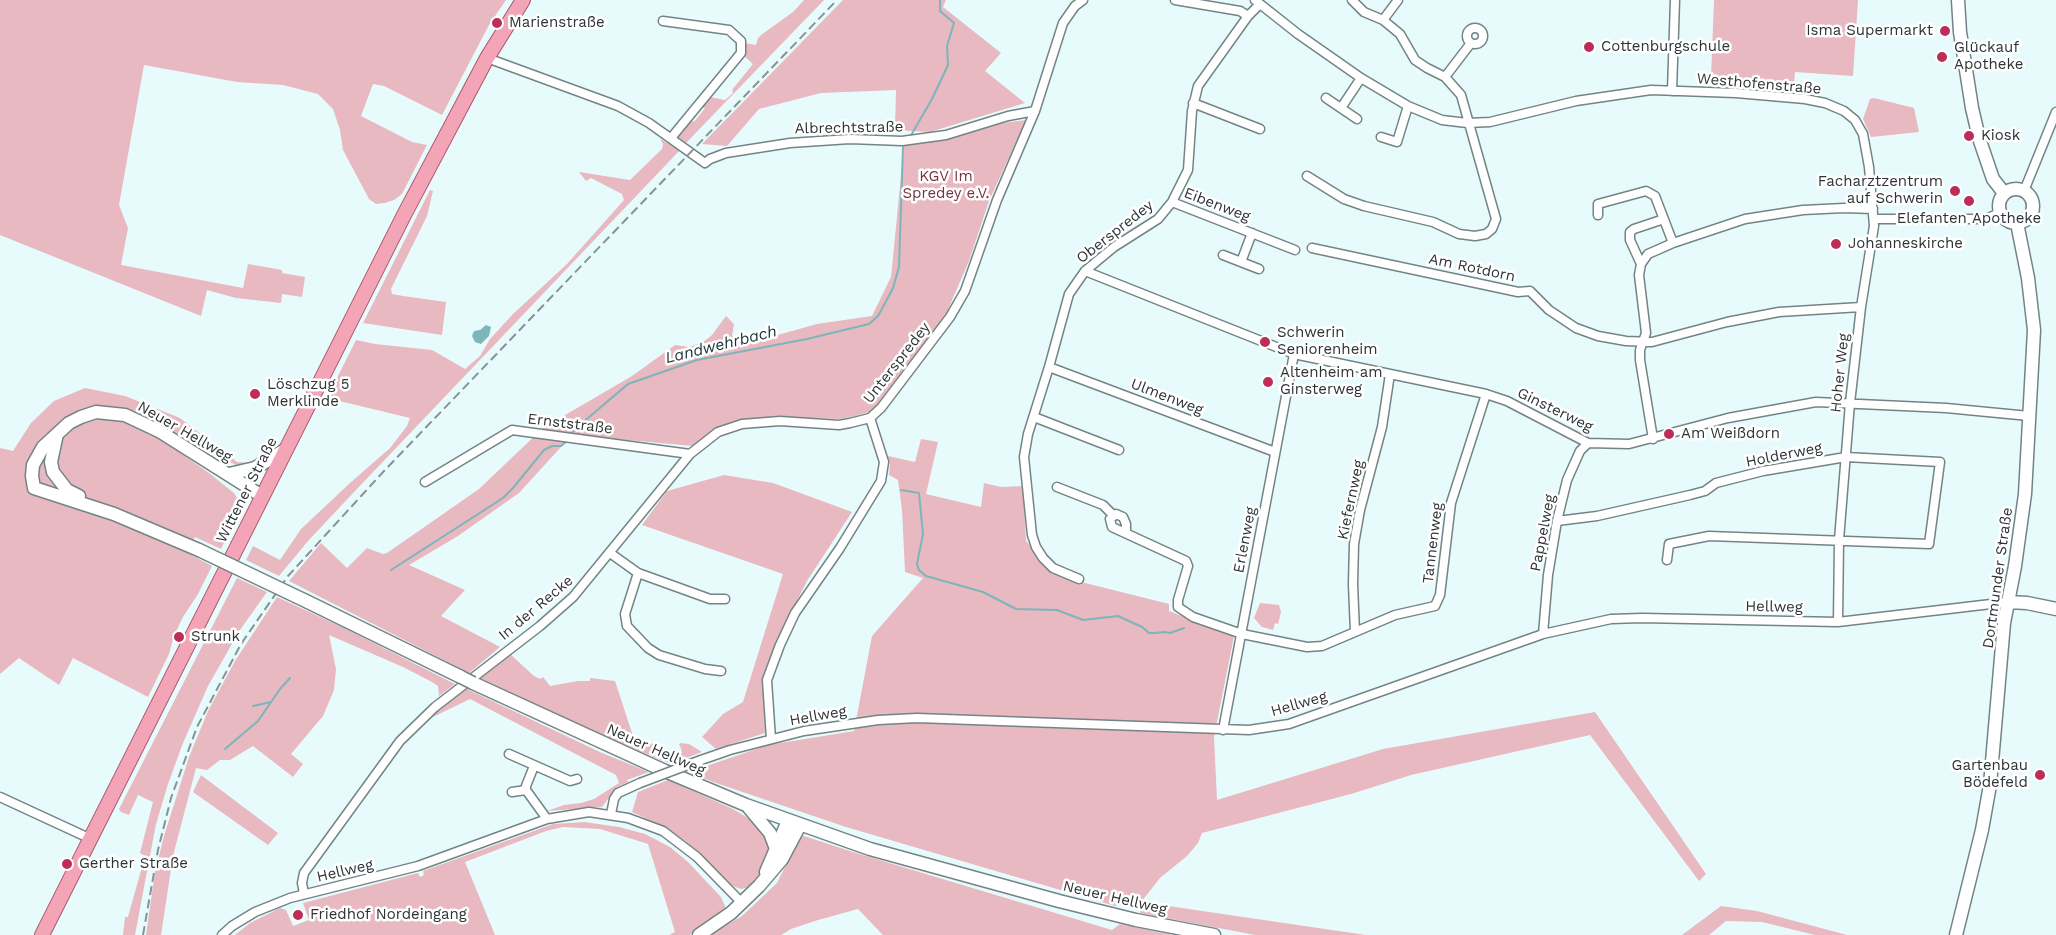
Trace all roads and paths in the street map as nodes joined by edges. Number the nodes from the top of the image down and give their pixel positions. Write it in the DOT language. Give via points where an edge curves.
graph roads {
  1 [pos="523,0"];
  2 [pos="1083,0"];
  3 [pos="1175,0"];
  4 [pos="1352,0"];
  5 [pos="1398,0"];
  6 [pos="1675,0"];
  7 [pos="1958,0"];
  8 [pos="1257,2"];
  9 [pos="1248,16"];
  10 [pos="1383,20"];
  11 [pos="663,21"];
  12 [pos="1471,43"];
  13 [pos="487,58"];
  14 [pos="1445,77"];
  15 [pos="1361,78"];
  16 [pos="1672,91"];
  17 [pos="1326,98"];
  18 [pos="1193,103"];
  19 [pos="1408,106"];
  20 [pos="1341,108"];
  21 [pos="1035,111"];
  22 [pos="2056,112"];
  23 [pos="1357,119"];
  24 [pos="1467,123"];
  25 [pos="1260,129"];
  26 [pos="1381,137"];
  27 [pos="671,138"];
  28 [pos="1307,176"];
  29 [pos="2024,191"];
  30 [pos="2004,193"];
  31 [pos="1172,202"];
  32 [pos="1873,209"];
  33 [pos="2000,213"];
  34 [pos="1598,215"];
  35 [pos="1664,219"];
  36 [pos="1874,219"];
  37 [pos="2017,223"];
  38 [pos="1252,233"];
  39 [pos="1673,243"];
  40 [pos="1312,248"];
  41 [pos="1295,250"];
  42 [pos="1223,255"];
  43 [pos="1241,262"];
  44 [pos="1641,264"];
  45 [pos="1259,269"];
  46 [pos="1085,271"];
  47 [pos="1861,307"];
  48 [pos="1644,341"];
  49 [pos="1294,354"];
  50 [pos="1049,367"];
  51 [pos="1390,374"];
  52 [pos="1486,394"];
  53 [pos="1850,403"];
  54 [pos="2029,416"];
  55 [pos="1034,417"];
  56 [pos="870,418"];
  57 [pos="57,433"];
  58 [pos="1653,439"];
  59 [pos="1588,443"];
  60 [pos="285,450"];
  61 [pos="1119,450"];
  62 [pos="1275,452"];
  63 [pos="690,454"];
  64 [pos="1846,457"];
  65 [pos="229,474"];
  66 [pos="425,482"];
  67 [pos="1057,488"];
  68 [pos="262,496"];
  69 [pos="114,514"];
  70 [pos="1557,521"];
  71 [pos="1839,540"];
  72 [pos="610,553"];
  73 [pos="1667,560"];
  74 [pos="638,573"];
  75 [pos="1079,579"];
  76 [pos="725,599"];
  77 [pos="2008,602"];
  78 [pos="2056,609"];
  79 [pos="1838,622"];
  80 [pos="1355,632"];
  81 [pos="1242,634"];
  82 [pos="1543,634"];
  83 [pos="721,671"];
  84 [pos="1222,730"];
  85 [pos="771,739"];
  86 [pos="509,754"];
  87 [pos="534,766"];
  88 [pos="577,779"];
  89 [pos="526,790"];
  90 [pos="512,792"];
  91 [pos="0,797"];
  92 [pos="746,805"];
  93 [pos="611,814"];
  94 [pos="547,819"];
  95 [pos="794,823"];
  96 [pos="91,839"];
  97 [pos="776,849"];
  98 [pos="759,886"];
  99 [pos="304,894"];
  100 [pos="742,903"];
  101 [pos="42,935"];
  102 [pos="222,935"];
  103 [pos="699,935"];
  104 [pos="1214,935"];
  105 [pos="1956,935"];
  1 -- 13 [label="main road, Wittener Straße"];
  2 -- 21 [label="street, Unterspredey" via="1063,23"];
  3 -- 9 [label="street" via="1240,11"];
  4 -- 10 [label="street" via="1364,12"];
  5 -- 10 [label="street"];
  6 -- 16 [label="street"];
  7 -- 30 [label="main road" via="1979,138 1993,179"];
  8 -- 9 [label="street, Oberspredey"];
  8 -- 15 [label="street, Westhofenstraße"];
  9 -- 18 [label="street, Oberspredey" via="1201,80"];
  10 -- 14 [label="street" via="1400,34 1415,60"];
  11 -- 27 [label="street" via="729,30 739,38 741,48 729,69"];
  12 -- 14 [label="street"];
  13 -- 27 [label="street, Albrechtstraße" via="605,100"];
  13 -- 60 [label="main road, Wittener Straße"];
  14 -- 24 [label="street" via="1461,95"];
  15 -- 19 [label="street, Westhofenstraße"];
  15 -- 20 [label="street"];
  16 -- 24 [label="street, Westhofenstraße" via="1599,97 1490,122"];
  16 -- 32 [label="street, Westhofenstraße" via="1805,99 1844,111 1863,134"];
  17 -- 20 [label="street"];
  18 -- 25 [label="street"];
  18 -- 31 [label="street, Oberspredey" via="1188,170"];
  19 -- 24 [label="street, Westhofenstraße" via="1442,120"];
  19 -- 26 [label="street" via="1397,142"];
  20 -- 23 [label="street"];
  21 -- 27 [label="street, Albrechtstraße" via="945,135 902,141 790,143 726,153 705,163"];
  21 -- 56 [label="street, Unterspredey" via="962,297 891,396"];
  22 -- 29 [label="street"];
  24 -- 28 [label="street" via="1496,219 1486,234 1459,234 1433,222 1364,206 1334,194"];
  29 -- 30 [label="main road"];
  29 -- 37 [label="main road" via="2032,208 2028,218"];
  30 -- 33 [label="main road" via="1999,202"];
  31 -- 38 [label="street, Eibenweg"];
  31 -- 46 [label="street, Oberspredey" via="1158,219"];
  32 -- 36 [label="street, Hoher Weg"];
  32 -- 39 [label="street" via="1803,210 1745,219"];
  33 -- 36 [label="street" via="1985,219"];
  33 -- 37 [label="main road"];
  34 -- 35 [label="street" via="1598,204 1646,190 1655,196"];
  35 -- 39 [label="street"];
  35 -- 44 [label="street" via="1630,232"];
  36 -- 47 [label="street, Hoher Weg"];
  37 -- 54 [label="main road, Dortmunder Straße" via="2034,330"];
  38 -- 41 [label="street, Eibenweg"];
  38 -- 43 [label="street, Eibenweg"];
  39 -- 44 [label="street" via="1648,254"];
  40 -- 48 [label="street, Am Rotdorn" via="1518,292 1530,291 1548,310 1576,328 1598,336"];
  42 -- 43 [label="street"];
  43 -- 45 [label="street"];
  44 -- 48 [label="street"];
  46 -- 49 [label="street, Ginsterweg"];
  46 -- 50 [label="street, Oberspredey" via="1069,294"];
  47 -- 48 [label="street, Am Rotdorn" via="1779,312"];
  47 -- 53 [label="street, Hoher Weg"];
  48 -- 58 [label="street" via="1640,360"];
  49 -- 51 [label="street, Ginsterweg"];
  49 -- 62 [label="street, Erlenweg"];
  50 -- 55 [label="street, Oberspredey"];
  50 -- 62 [label="street, Ulmenweg"];
  51 -- 52 [label="street, Ginsterweg"];
  51 -- 80 [label="street, Kiefernweg" via="1382,427 1354,544"];
  52 -- 59 [label="street, Ginsterweg"];
  52 -- 80 [label="street, Tannenweg" via="1451,503 1440,595 1435,606 1395,615"];
  53 -- 54 [label="street, Ginsterweg"];
  53 -- 58 [label="street, Ginsterweg" via="1816,402 1764,411"];
  53 -- 64 [label="street, Hoher Weg"];
  54 -- 77 [label="main road, Dortmunder Straße" via="2023,514"];
  55 -- 61 [label="street"];
  55 -- 75 [label="street, Oberspredey" via="1024,457 1032,535 1042,558 1053,568"];
  56 -- 63 [label="street, In der Recke" via="839,425 780,421 742,424 718,432"];
  56 -- 85 [label="street, Unterspredey" via="884,462 881,481 795,613 780,645 767,680"];
  57 -- 65 [label="main road, Neuer Hellweg" via="69,423 96,412 113,412 159,431"];
  57 -- 69 [label="main road, Neuer Hellweg" via="51,462 59,482"];
  57 -- 69 [label="main road, Neuer Hellweg" via="33,465 34,488"];
  58 -- 59 [label="street, Ginsterweg" via="1629,444"];
  59 -- 70 [label="street, Pappelweg" via="1580,451 1567,480"];
  60 -- 65 [label="main road" via="255,468"];
  60 -- 68 [label="main road, Wittener Straße"];
  62 -- 81 [label="street, Erlenweg"];
  63 -- 66 [label="street, Ernststraße" via="512,430"];
  63 -- 72 [label="street, In der Recke"];
  64 -- 70 [label="street, Holderweg" via="1763,471 1716,483 1690,495"];
  64 -- 71 [label="street, Hoher Weg"];
  64 -- 71 [label="street, Holderweg" via="1940,462 1929,544"];
  65 -- 68 [label="main road, Neuer Hellweg"];
  67 -- 81 [label="street, Tannenweg" via="1103,505 1114,516 1110,519 1112,527 1186,561 1178,607 1193,617"];
  68 -- 96 [label="main road, Wittener Straße"];
  69 -- 92 [label="main road, Neuer Hellweg, bridge" via="199,550 467,680"];
  70 -- 82 [label="street, Pappelweg"];
  71 -- 73 [label="street" via="1709,536 1670,544"];
  71 -- 79 [label="street, Hoher Weg"];
  72 -- 74 [label="street"];
  72 -- 99 [label="street, In der Recke" via="557,612 445,698 408,732 304,873"];
  74 -- 76 [label="street" via="710,599"];
  74 -- 83 [label="street" via="625,614 627,626 659,655"];
  77 -- 78 [label="main road"];
  77 -- 79 [label="street, Hellweg"];
  77 -- 105 [label="main road, Dortmunder Straße" via="1990,785"];
  79 -- 82 [label="street, Hellweg" via="1611,619"];
  80 -- 81 [label="street, Tannenweg" via="1322,646 1307,647"];
  81 -- 84 [label="street, Erlenweg"];
  82 -- 84 [label="street, Hellweg" via="1289,724"];
  84 -- 85 [label="street, Hellweg" via="916,718 840,725"];
  85 -- 93 [label="street, Hellweg, bridge" via="701,760 618,793"];
  86 -- 87 [label="street"];
  87 -- 88 [label="street" via="570,781"];
  87 -- 89 [label="street"];
  89 -- 90 [label="street"];
  89 -- 94 [label="street"];
  91 -- 96 [label="street"];
  92 -- 95 [label="main road, Neuer Hellweg"];
  92 -- 97 [label="main road" via="770,833"];
  93 -- 94 [label="street, Hellweg" via="589,812"];
  93 -- 100 [label="street, Hellweg" via="663,831 678,841"];
  94 -- 99 [label="street, Hellweg" via="418,866"];
  95 -- 97 [label="main road"];
  95 -- 98 [label="main road" via="782,859"];
  95 -- 104 [label="main road, Neuer Hellweg" via="870,849 1036,895"];
  96 -- 101 [label="main road, Wittener Straße"];
  97 -- 98 [label="main road"];
  98 -- 100 [label="main road"];
  99 -- 102 [label="street, Hellweg" via="255,912"];
  100 -- 103 [label="main road"];
}
